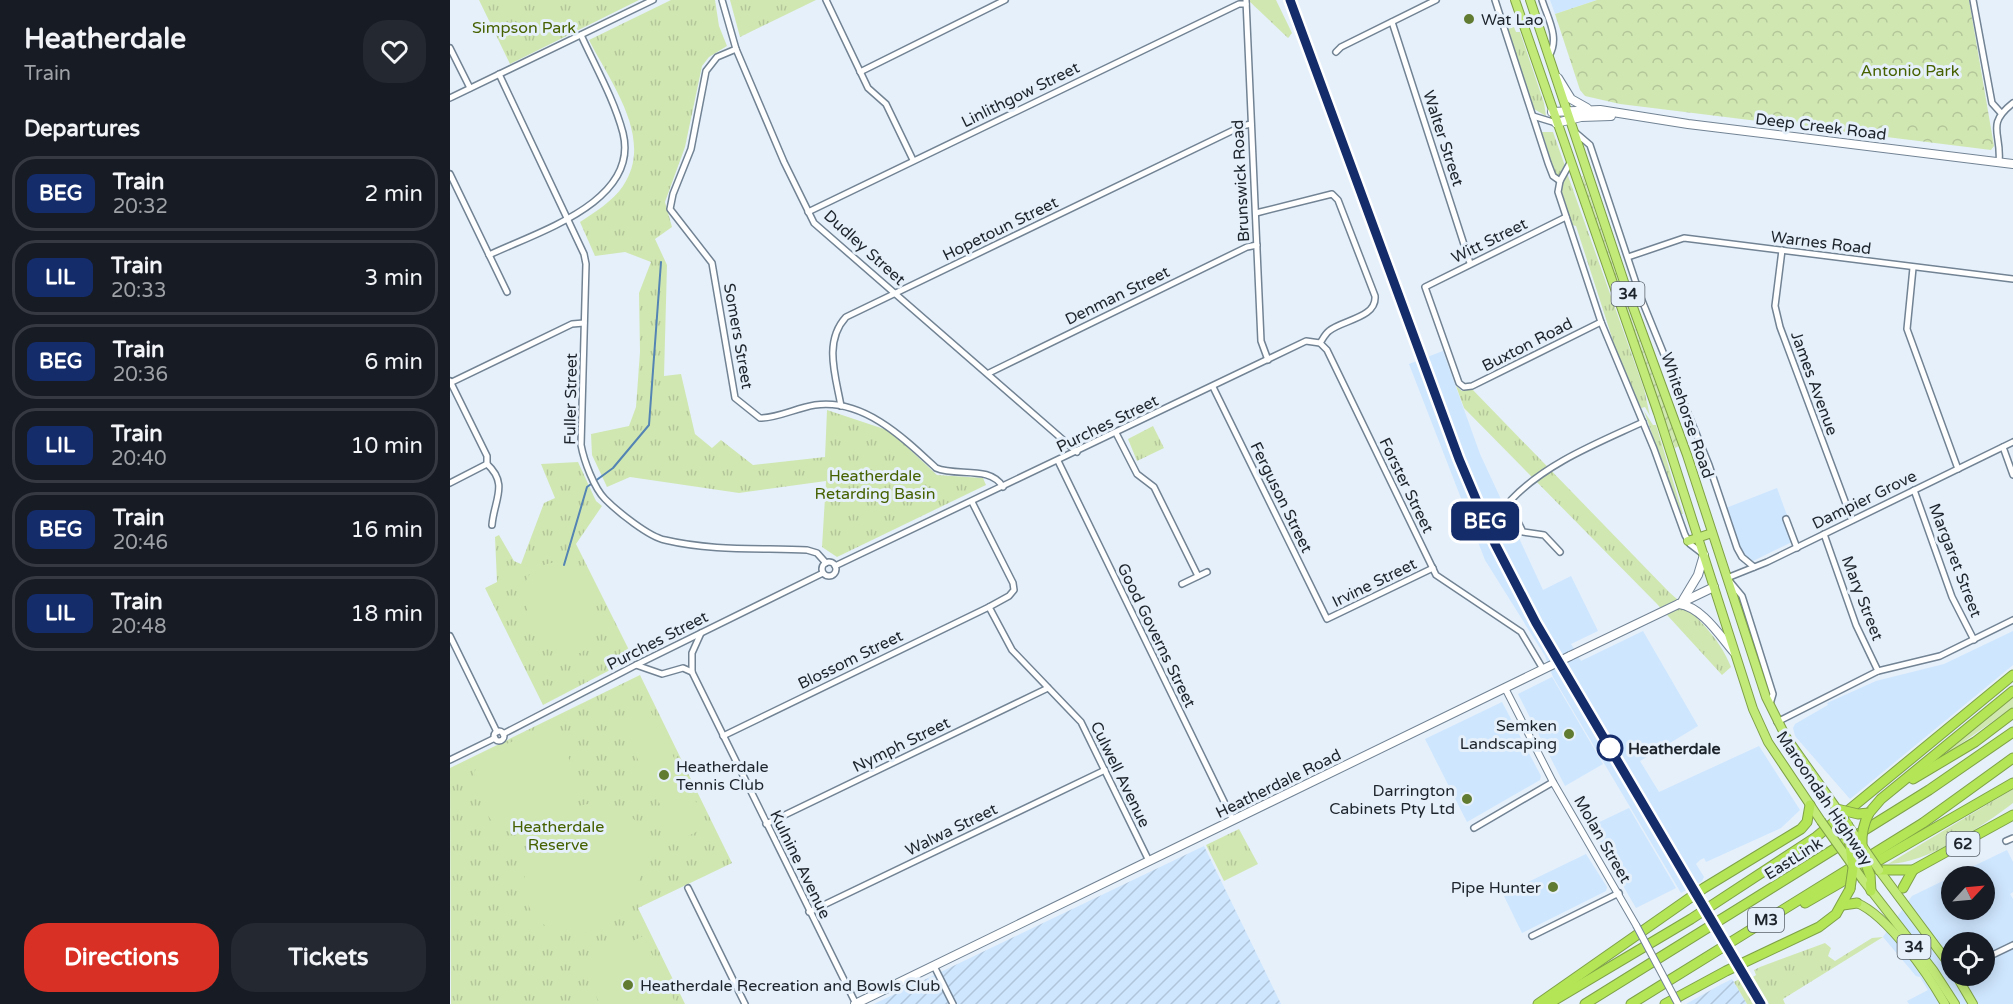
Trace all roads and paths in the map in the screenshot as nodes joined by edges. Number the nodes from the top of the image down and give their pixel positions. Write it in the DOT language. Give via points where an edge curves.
graph roads {
  1 [pos="653,0"];
  2 [pos="722,0"];
  3 [pos="826,0"];
  4 [pos="1005,0"];
  5 [pos="1436,0"];
  6 [pos="1495,0"];
  7 [pos="1515,0"];
  8 [pos="1530,0"];
  9 [pos="1542,0"];
  10 [pos="1973,0"];
  11 [pos="1246,2"];
  12 [pos="1392,22"];
  13 [pos="581,35"];
  14 [pos="450,48"];
  15 [pos="736,49"];
  16 [pos="1336,52"];
  17 [pos="1549,56"];
  18 [pos="1554,71"];
  19 [pos="860,72"];
  20 [pos="499,74"];
  21 [pos="470,88"];
  22 [pos="450,98"];
  23 [pos="2013,103"];
  24 [pos="1587,108"];
  25 [pos="1567,111"];
  26 [pos="1552,112"];
  27 [pos="2001,113"];
  28 [pos="1533,116"];
  29 [pos="1625,116"];
  30 [pos="1570,120"];
  31 [pos="1556,123"];
  32 [pos="1251,124"];
  33 [pos="1575,132"];
  34 [pos="913,160"];
  35 [pos="1999,162"];
  36 [pos="1570,164"];
  37 [pos="2013,164"];
  38 [pos="450,174"];
  39 [pos="1560,181"];
  40 [pos="808,212"];
  41 [pos="1256,213"];
  42 [pos="567,218"];
  43 [pos="1566,218"];
  44 [pos="1257,245"];
  45 [pos="1782,250"];
  46 [pos="489,255"];
  47 [pos="1628,257"];
  48 [pos="1470,263"];
  49 [pos="1913,268"];
  50 [pos="2013,279"];
  51 [pos="507,292"];
  52 [pos="896,293"];
  53 [pos="1601,322"];
  54 [pos="584,323"];
  55 [pos="1320,343"];
  56 [pos="1268,360"];
  57 [pos="989,373"];
  58 [pos="450,382"];
  59 [pos="1213,387"];
  60 [pos="1464,387"];
  61 [pos="841,406"];
  62 [pos="1643,422"];
  63 [pos="1116,433"];
  64 [pos="2013,442"];
  65 [pos="2003,447"];
  66 [pos="1077,452"];
  67 [pos="1058,461"];
  68 [pos="487,464"];
  69 [pos="1958,469"];
  70 [pos="2013,475"];
  71 [pos="450,483"];
  72 [pos="1003,487"];
  73 [pos="1914,490"];
  74 [pos="972,502"];
  75 [pos="1786,519"];
  76 [pos="1852,520"];
  77 [pos="492,525"];
  78 [pos="1712,533"];
  79 [pos="1824,534"];
  80 [pos="1698,537"];
  81 [pos="1688,541"];
  82 [pos="1797,548"];
  83 [pos="1560,552"];
  84 [pos="1704,555"];
  85 [pos="826,563"];
  86 [pos="835,566"];
  87 [pos="1754,567"];
  88 [pos="1433,568"];
  89 [pos="1207,572"];
  90 [pos="823,573"];
  91 [pos="1198,576"];
  92 [pos="1727,578"];
  93 [pos="1182,584"];
  94 [pos="1714,586"];
  95 [pos="1679,603"];
  96 [pos="989,607"];
  97 [pos="1327,619"];
  98 [pos="2013,620"];
  99 [pos="701,633"];
  100 [pos="450,636"];
  101 [pos="1974,640"];
  102 [pos="1735,653"];
  103 [pos="636,665"];
  104 [pos="1543,669"];
  105 [pos="1878,671"];
  106 [pos="692,672"];
  107 [pos="2013,675"];
  108 [pos="1048,688"];
  109 [pos="1505,688"];
  110 [pos="2013,691"];
  111 [pos="2013,713"];
  112 [pos="1777,722"];
  113 [pos="2013,732"];
  114 [pos="500,733"];
  115 [pos="723,736"];
  116 [pos="2013,758"];
  117 [pos="450,760"];
  118 [pos="1105,770"];
  119 [pos="1553,782"];
  120 [pos="2013,783"];
  121 [pos="1898,787"];
  122 [pos="1810,805"];
  123 [pos="1837,809"];
  124 [pos="1869,813"];
  125 [pos="2013,816"];
  126 [pos="1233,820"];
  127 [pos="766,824"];
  128 [pos="1847,824"];
  129 [pos="1474,828"];
  130 [pos="2013,838"];
  131 [pos="2006,841"];
  132 [pos="1861,844"];
  133 [pos="1842,851"];
  134 [pos="1149,861"];
  135 [pos="1853,863"];
  136 [pos="1913,870"];
  137 [pos="1870,873"];
  138 [pos="688,888"];
  139 [pos="1903,888"];
  140 [pos="1871,891"];
  141 [pos="1618,893"];
  142 [pos="1903,902"];
  143 [pos="1857,903"];
  144 [pos="1843,905"];
  145 [pos="809,912"];
  146 [pos="1532,936"];
  147 [pos="2013,945"];
  148 [pos="1941,953"];
  149 [pos="1995,954"];
  150 [pos="934,966"];
  151 [pos="1963,986"];
  152 [pos="1651,991"];
  153 [pos="745,1004"];
  154 [pos="856,1004"];
  155 [pos="953,1004"];
  156 [pos="1538,1004"];
  157 [pos="1548,1004"];
  158 [pos="1585,1004"];
  159 [pos="1631,1004"];
  160 [pos="1665,1004"];
  161 [pos="1678,1004"];
  162 [pos="1945,1004"];
  163 [pos="1955,1004"];
  164 [pos="1973,1004"];
  1 -- 13 [label="street"];
  2 -- 15 [label="street, Dudley Street"];
  3 -- 19 [label="street"];
  4 -- 19 [label="street"];
  5 -- 12 [label="street"];
  6 -- 28 [label="street"];
  7 -- 26 [label="highway, Whitehorse Road / 34"];
  8 -- 17 [label="highway, Whitehorse Road / 34"];
  9 -- 17 [label="street, Whitehorse Road" via="1554,40"];
  10 -- 27 [label="street" via="1992,103"];
  11 -- 32 [label="street, Brunswick Road"];
  11 -- 34 [label="street, Linlithgow Street"];
  12 -- 16 [label="street"];
  12 -- 48 [label="street, Walter Street"];
  13 -- 20 [label="street"];
  13 -- 42 [label="street" via="620,122 624,151 621,167 606,193"];
  14 -- 21 [label="street"];
  15 -- 40 [label="street, Dudley Street"];
  15 -- 61 [label="street, Somers Street" via="717,57 706,71 691,149 670,209 712,263 735,398 760,418 814,405"];
  17 -- 18 [label="highway, Whitehorse Road / 34"];
  18 -- 24 [label="main road" via="1571,99"];
  18 -- 25 [label="highway, Whitehorse Road / 34"];
  19 -- 34 [label="street" via="868,88 886,104"];
  20 -- 21 [label="street"];
  20 -- 42 [label="street, Fuller Street"];
  21 -- 22 [label="street"];
  23 -- 27 [label="street"];
  24 -- 25 [label="main road, Deep Creek Road"];
  24 -- 29 [label="main road, Deep Creek Road"];
  25 -- 26 [label="main road, Deep Creek Road"];
  25 -- 30 [label="highway, Whitehorse Road / 34"];
  26 -- 31 [label="highway, Whitehorse Road / 34"];
  27 -- 35 [label="street" via="1996,128"];
  28 -- 31 [label="street"];
  28 -- 39 [label="street" via="1553,176"];
  29 -- 30 [label="main road, Deep Creek Road"];
  29 -- 35 [label="main road, Deep Creek Road"];
  30 -- 31 [label="main road, Deep Creek Road"];
  30 -- 33 [label="highway, Whitehorse Road / 34"];
  31 -- 36 [label="highway, Whitehorse Road / 34"];
  32 -- 41 [label="street, Brunswick Road"];
  32 -- 52 [label="street, Hopetoun Street"];
  33 -- 47 [label="street, Whitehorse Road" via="1590,146"];
  33 -- 78 [label="highway, Whitehorse Road / 34"];
  34 -- 40 [label="street, Linlithgow Street"];
  35 -- 37 [label="main road, Deep Creek Road"];
  36 -- 39 [label="street"];
  36 -- 80 [label="highway, Whitehorse Road / 34"];
  38 -- 46 [label="street"];
  39 -- 43 [label="street" via="1558,192"];
  40 -- 52 [label="street, Dudley Street" via="814,223"];
  41 -- 44 [label="street, Brunswick Road"];
  41 -- 55 [label="street" via="1332,194 1338,200 1375,302 1370,310 1328,331"];
  42 -- 46 [label="street"];
  42 -- 54 [label="street, Fuller Street" via="586,264"];
  43 -- 48 [label="street, Witt Street"];
  43 -- 53 [label="street"];
  44 -- 56 [label="street, Brunswick Road" via="1261,341"];
  44 -- 57 [label="street, Denman Street"];
  45 -- 47 [label="street, Warnes Road" via="1684,238"];
  45 -- 49 [label="street, Warnes Road"];
  45 -- 76 [label="street, James Avenue" via="1775,306 1780,327"];
  46 -- 51 [label="street"];
  47 -- 87 [label="street, Whitehorse Road" via="1737,548"];
  48 -- 60 [label="street, Witt Street" via="1425,287 1459,383"];
  49 -- 50 [label="street, Warnes Road"];
  49 -- 69 [label="street" via="1907,329"];
  52 -- 57 [label="street, Dudley Street"];
  52 -- 61 [label="street, Hopetoun Street" via="841,323 831,353"];
  53 -- 60 [label="street, Buxton Road"];
  53 -- 62 [label="street"];
  54 -- 58 [label="street" via="572,324"];
  54 -- 85 [label="street, Fuller Street" via="581,445 604,498 652,536 664,540 698,546 807,550 817,553"];
  55 -- 56 [label="street, Purches Street" via="1306,341"];
  55 -- 88 [label="street, Forster Street" via="1327,350"];
  56 -- 59 [label="street, Purches Street"];
  57 -- 66 [label="street, Dudley Street"];
  58 -- 68 [label="street" via="487,456"];
  59 -- 63 [label="street, Purches Street"];
  59 -- 97 [label="street, Ferguson Street"];
  61 -- 72 [label="street, Somers Street" via="892,428 936,468 989,474"];
  62 -- 81 [label="street"];
  62 -- 83 [label="street" via="1546,471 1511,500 1523,532 1544,535"];
  63 -- 66 [label="street, Purches Street"];
  63 -- 91 [label="street" via="1137,474 1154,488"];
  64 -- 65 [label="street, Dampier Grove"];
  65 -- 69 [label="street, Dampier Grove"];
  65 -- 70 [label="street"];
  66 -- 67 [label="street, Purches Street"];
  67 -- 72 [label="street, Purches Street"];
  67 -- 126 [label="street, Good Governs Street"];
  68 -- 71 [label="street"];
  68 -- 77 [label="street" via="501,488"];
  69 -- 73 [label="street, Dampier Grove"];
  72 -- 74 [label="street, Purches Street"];
  73 -- 76 [label="street, Dampier Grove"];
  73 -- 101 [label="street, Margaret Street" via="1952,597"];
  74 -- 86 [label="street, Purches Street"];
  74 -- 96 [label="street" via="1013,583 1014,591 1009,596"];
  75 -- 82 [label="street"];
  76 -- 79 [label="street, Dampier Grove"];
  78 -- 80 [label="highway"];
  78 -- 92 [label="highway, Whitehorse Road / 34"];
  79 -- 82 [label="street, Dampier Grove"];
  79 -- 105 [label="street, Mary Street" via="1856,625"];
  80 -- 81 [label="highway"];
  80 -- 84 [label="highway, Whitehorse Road / 34"];
  81 -- 84 [label="street"];
  82 -- 87 [label="street, Dampier Grove"];
  84 -- 94 [label="highway, Whitehorse Road / 34"];
  84 -- 95 [label="main road" via="1698,575"];
  85 -- 86 [label="street"];
  85 -- 90 [label="street"];
  86 -- 90 [label="street, Purches Street" via="833,574"];
  87 -- 92 [label="street, Dampier Grove"];
  88 -- 97 [label="street, Irvine Street"];
  88 -- 104 [label="street, Forster Street" via="1440,579 1521,632"];
  89 -- 91 [label="street"];
  90 -- 99 [label="street, Purches Street"];
  91 -- 93 [label="street"];
  92 -- 94 [label="highway"];
  92 -- 112 [label="highway, Maroondah Highway / 34"];
  94 -- 95 [label="main road, Heatherdale Road"];
  94 -- 102 [label="highway, Maroondah Highway / 34"];
  95 -- 102 [label="main road" via="1698,612"];
  95 -- 104 [label="main road, Heatherdale Road, bridge"];
  96 -- 108 [label="street, Culwell Avenue" via="1012,650"];
  96 -- 115 [label="street, Blossom Street"];
  98 -- 101 [label="street"];
  99 -- 103 [label="street, Purches Street"];
  99 -- 106 [label="street" via="692,652"];
  100 -- 114 [label="street"];
  101 -- 105 [label="street" via="1940,656"];
  102 -- 122 [label="highway, Maroondah Highway / 34" via="1761,729"];
  103 -- 106 [label="street" via="662,674 683,668"];
  103 -- 114 [label="street, Purches Street"];
  104 -- 109 [label="main road, Heatherdale Road"];
  105 -- 112 [label="street"];
  106 -- 115 [label="street, Kulnine Avenue"];
  107 -- 157 [label="highway" via="1816,837 1718,902"];
  108 -- 118 [label="street, Culwell Avenue" via="1081,722"];
  108 -- 127 [label="street, Nymph Street"];
  109 -- 119 [label="street, Molan Street"];
  109 -- 126 [label="main road, Heatherdale Road"];
  110 -- 121 [label="highway"];
  111 -- 121 [label="highway" via="1956,754"];
  112 -- 123 [label="highway, Maroondah Highway / 34"];
  113 -- 158 [label="highway, EastLink / M3" via="1929,790"];
  114 -- 117 [label="street"];
  115 -- 127 [label="street, Kulnine Avenue"];
  116 -- 152 [label="highway, M3" via="1923,823"];
  118 -- 134 [label="street, Culwell Avenue"];
  118 -- 145 [label="street, Walwa Street"];
  119 -- 129 [label="street"];
  119 -- 141 [label="street, Molan Street"];
  120 -- 152 [label="highway"];
  121 -- 124 [label="highway" via="1881,798"];
  122 -- 133 [label="highway, Maroondah Highway / 34, bridge"];
  122 -- 156 [label="highway" via="1802,829 1704,888"];
  123 -- 124 [label="highway, bridge"];
  123 -- 128 [label="highway, Maroondah Highway / 34, bridge"];
  124 -- 132 [label="highway, bridge"];
  125 -- 136 [label="highway, 62"];
  126 -- 134 [label="main road, Heatherdale Road"];
  127 -- 145 [label="street, Kulnine Avenue"];
  128 -- 132 [label="highway, Maroondah Highway / 34, bridge"];
  128 -- 135 [label="highway, bridge"];
  130 -- 131 [label="street"];
  132 -- 137 [label="highway, bridge"];
  133 -- 135 [label="highway, bridge"];
  134 -- 150 [label="main road, Heatherdale Road"];
  135 -- 137 [label="highway, bridge"];
  135 -- 137 [label="highway, Maroondah Highway / 34, bridge"];
  135 -- 144 [label="highway, bridge" via="1850,889"];
  136 -- 137 [label="highway, 62"];
  136 -- 139 [label="highway"];
  137 -- 140 [label="highway"];
  137 -- 142 [label="highway, Maroondah Highway / 34"];
  138 -- 153 [label="street"];
  139 -- 142 [label="highway"];
  140 -- 163 [label="highway, Maroondah Highway / 34"];
  141 -- 146 [label="street"];
  141 -- 161 [label="street, Molan Street, bridge"];
  142 -- 148 [label="highway, Maroondah Highway / 34"];
  143 -- 144 [label="highway"];
  143 -- 162 [label="highway" via="1890,931"];
  144 -- 160 [label="highway" via="1819,927"];
  145 -- 154 [label="street, Kulnine Avenue"];
  147 -- 149 [label="street"];
  150 -- 154 [label="main road, Heatherdale Road"];
  150 -- 155 [label="street"];
  151 -- 164 [label="highway"];
  152 -- 159 [label="highway, M3"];
}
